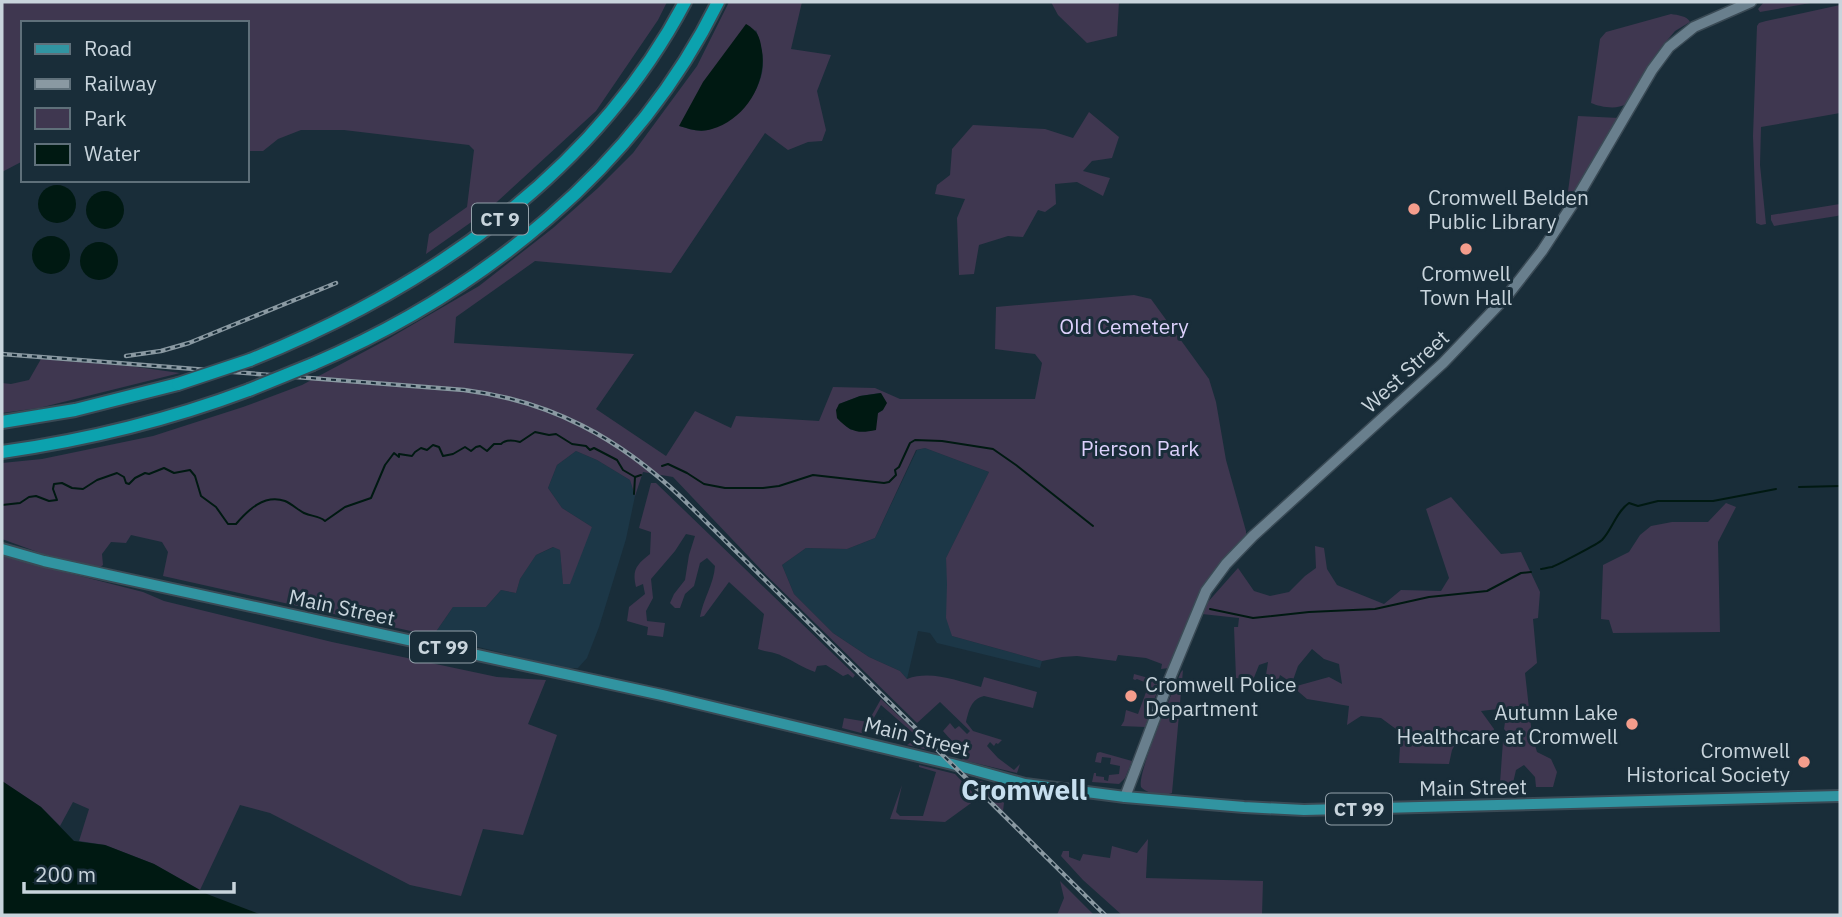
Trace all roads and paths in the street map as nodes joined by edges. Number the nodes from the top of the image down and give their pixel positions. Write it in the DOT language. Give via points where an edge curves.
graph roads {
  1 [pos="685,2"];
  2 [pos="718,2"];
  3 [pos="1751,2"];
  4 [pos="2,422"];
  5 [pos="2,452"];
  6 [pos="2,549"];
  7 [pos="1840,796"];
  8 [pos="1125,797"];
  1 -- 4 [label="highway, CT 9, bridge" via="649,63 577,152 522,201 443,260 319,330 250,360 178,384"];
  2 -- 5 [label="highway, CT 9, bridge" via="658,102 614,155 565,204 448,292 384,330 249,390 146,424"];
  3 -- 8 [label="main road, West Street" via="1693,27 1669,47 1578,196 1507,296 1443,363 1226,564 1207,589"];
  6 -- 8 [label="main road, Main Street / CT 99" via="662,695 1025,784"];
  7 -- 8 [label="main road, Main Street / CT 99" via="1334,810"];
}
